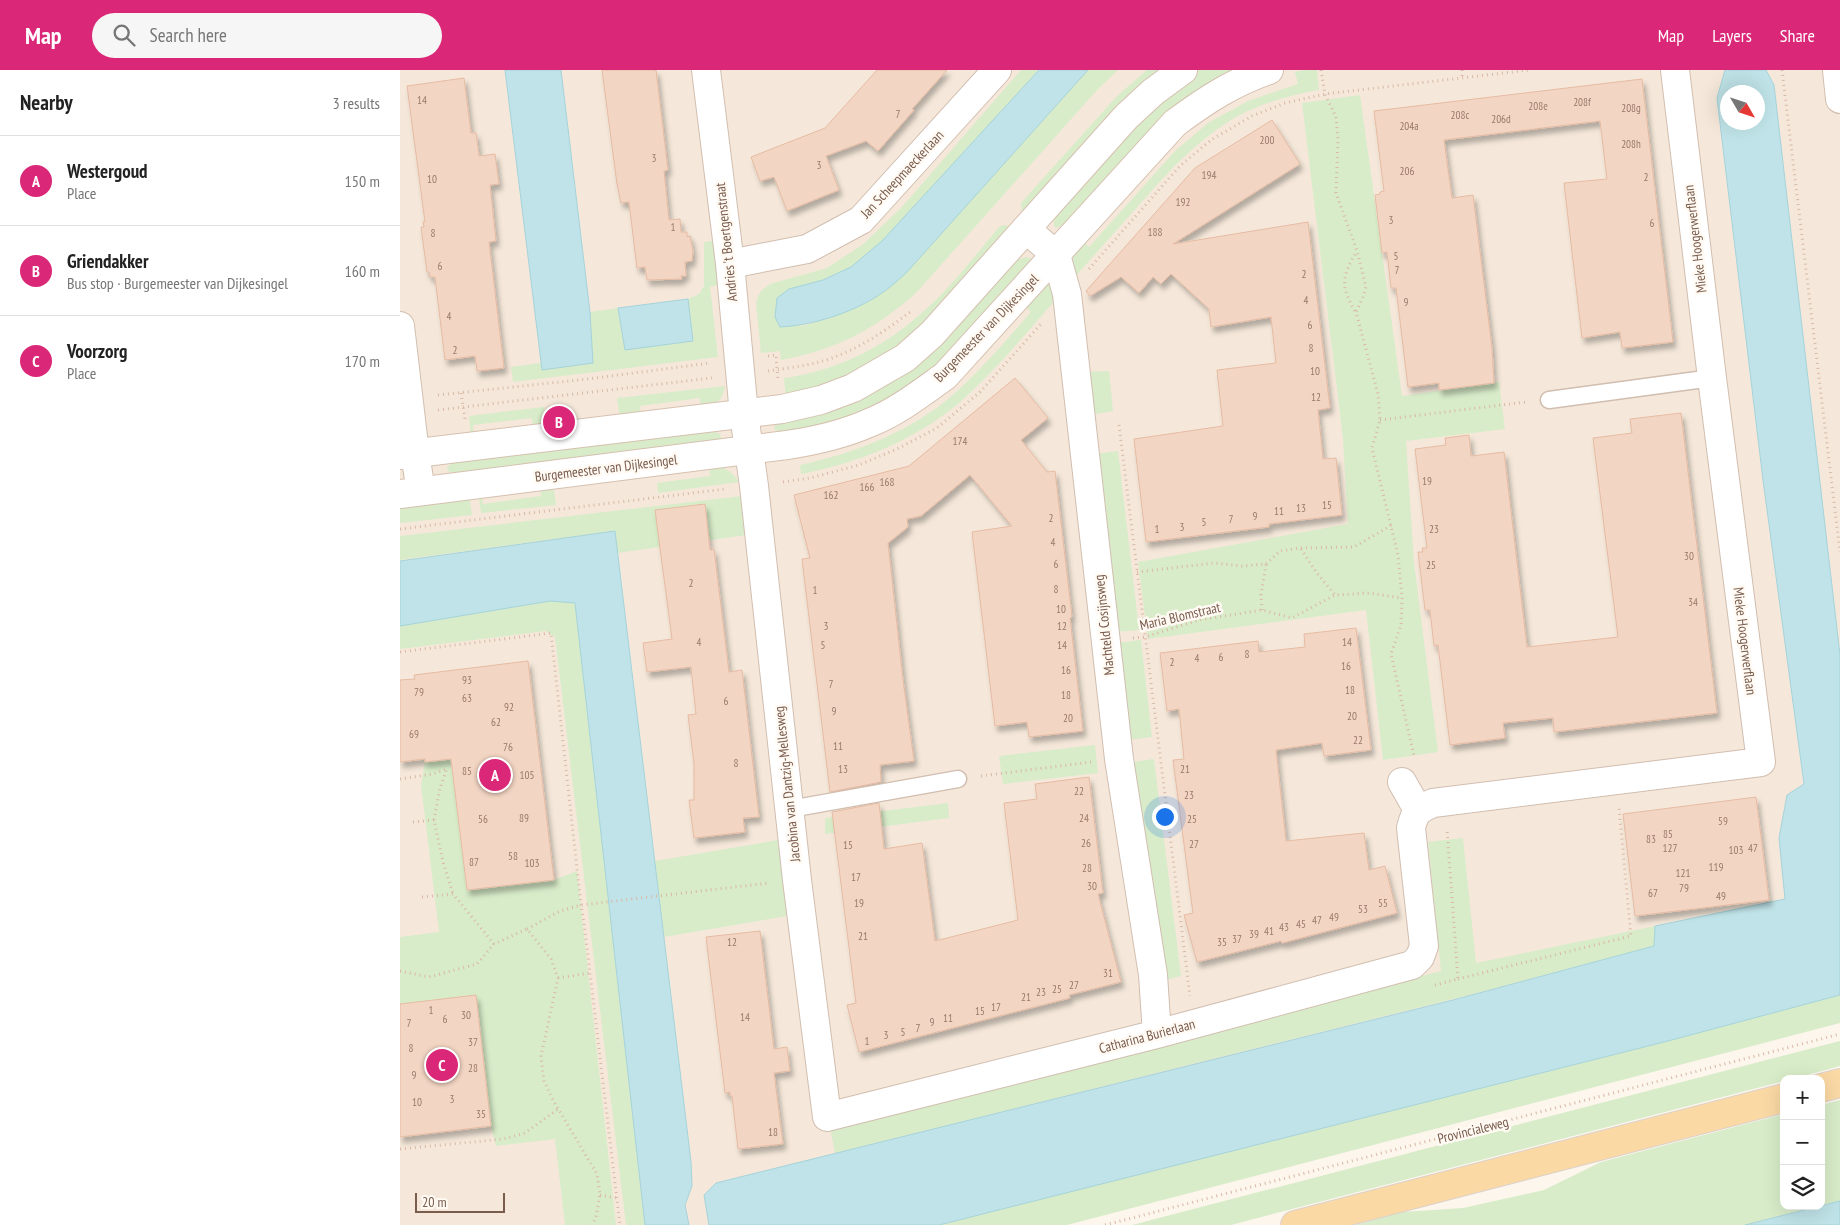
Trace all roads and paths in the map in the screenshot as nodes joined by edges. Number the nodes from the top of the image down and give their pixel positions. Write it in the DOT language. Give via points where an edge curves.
graph roads {
  1 [pos="706,70"];
  2 [pos="997,70"];
  3 [pos="1183,70"];
  4 [pos="1269,70"];
  5 [pos="1321,70"];
  6 [pos="1462,70"];
  7 [pos="1675,70"];
  8 [pos="1782,70"];
  9 [pos="1837,70"];
  10 [pos="1462,78"];
  11 [pos="1840,99"];
  12 [pos="1026,229"];
  13 [pos="1357,251"];
  14 [pos="1056,255"];
  15 [pos="730,264"];
  16 [pos="916,307"];
  17 [pos="1356,312"];
  18 [pos="400,326"];
  19 [pos="776,355"];
  20 [pos="739,367"];
  21 [pos="1712,378"];
  22 [pos="1549,400"];
  23 [pos="409,406"];
  24 [pos="744,414"];
  25 [pos="1380,420"];
  26 [pos="1119,426"];
  27 [pos="749,451"];
  28 [pos="407,454"];
  29 [pos="410,492"];
  30 [pos="591,504"];
  31 [pos="1392,525"];
  32 [pos="400,528"];
  33 [pos="1300,548"];
  34 [pos="1840,552"];
  35 [pos="1266,564"];
  36 [pos="1137,572"];
  37 [pos="1335,595"];
  38 [pos="1402,598"];
  39 [pos="1262,610"];
  40 [pos="1145,636"];
  41 [pos="1105,642"];
  42 [pos="400,652"];
  43 [pos="1119,758"];
  44 [pos="400,779"];
  45 [pos="958,779"];
  46 [pos="1616,780"];
  47 [pos="1402,782"];
  48 [pos="790,809"];
  49 [pos="1418,810"];
  50 [pos="434,820"];
  51 [pos="413,822"];
  52 [pos="797,880"];
  53 [pos="453,894"];
  54 [pos="422,897"];
  55 [pos="581,904"];
  56 [pos="527,929"];
  57 [pos="494,944"];
  58 [pos="400,971"];
  59 [pos="590,974"];
  60 [pos="558,978"];
  61 [pos="1458,979"];
  62 [pos="1193,1024"];
  63 [pos="1157,1034"];
  64 [pos="1840,1034"];
  65 [pos="1840,1084"];
  66 [pos="1825,1087"];
  67 [pos="1780,1099"];
  68 [pos="558,1109"];
  69 [pos="827,1117"];
  70 [pos="400,1149"];
  71 [pos="600,1194"];
  72 [pos="617,1198"];
  73 [pos="592,1225"];
  74 [pos="620,1225"];
  75 [pos="1105,1225"];
  76 [pos="1295,1225"];
  1 -- 15 [label="street, Andries 't Boertgenstraat"];
  2 -- 15 [label="street, Jan Scheepmaeckerlaan" via="861,220 807,249"];
  3 -- 12 [label="street" via="1152,92 1126,117"];
  4 -- 14 [label="street, Burgemeester van Dijkesingel" via="1237,82 1175,123"];
  5 -- 13 [label="path" via="1325,94 1336,117 1336,192"];
  6 -- 10 [label="path"];
  7 -- 21 [label="street, Mieke Hoogerwerflaan"];
  8 -- 34 [label="path"];
  9 -- 11 [label="street"];
  12 -- 14 [label="street"];
  12 -- 24 [label="street" via="932,334 905,358 853,388 821,400"];
  13 -- 17 [label="path" via="1366,287"];
  13 -- 17 [label="path" via="1348,266 1345,282 1346,295"];
  14 -- 27 [label="street, Burgemeester van Dijkesingel" via="945,376 909,402 870,423 809,442"];
  14 -- 41 [label="street, Machteld Cosijnsweg" via="1073,332"];
  15 -- 20 [label="street, Andries 't Boertgenstraat"];
  16 -- 20 [label="path" via="874,338 825,361 797,367"];
  17 -- 25 [label="path" via="1378,394"];
  18 -- 23 [label="street"];
  19 -- 20 [label="path"];
  20 -- 23 [label="path"];
  20 -- 23 [label="path" via="598,378"];
  20 -- 24 [label="street, Andries 't Boertgenstraat"];
  21 -- 22 [label="lane"];
  21 -- 46 [label="street, Mieke Hoogerwerflaan" via="1761,762"];
  22 -- 25 [label="path"];
  23 -- 28 [label="street"];
  24 -- 27 [label="street, Jacobina van Dantzig-Mellesweg"];
  24 -- 28 [label="street"];
  25 -- 31 [label="path" via="1372,448"];
  26 -- 36 [label="path"];
  27 -- 29 [label="street, Burgemeester van Dijkesingel"];
  27 -- 48 [label="street, Jacobina van Dantzig-Mellesweg"];
  28 -- 29 [label="street"];
  30 -- 32 [label="path"];
  31 -- 33 [label="path" via="1354,547"];
  31 -- 38 [label="path"];
  33 -- 35 [label="path" via="1280,551"];
  33 -- 37 [label="path"];
  35 -- 36 [label="path" via="1214,563"];
  35 -- 39 [label="path"];
  36 -- 40 [label="path"];
  37 -- 38 [label="path, Maria Blomstraat" via="1369,593"];
  37 -- 39 [label="path, Maria Blomstraat" via="1292,618"];
  38 -- 47 [label="path" via="1401,625 1391,654 1415,754"];
  39 -- 40 [label="path, Maria Blomstraat" via="1199,620"];
  40 -- 41 [label="path, Maria Blomstraat"];
  40 -- 62 [label="path"];
  41 -- 43 [label="street, Machteld Cosijnsweg"];
  42 -- 55 [label="path" via="551,633"];
  43 -- 45 [label="path"];
  43 -- 63 [label="street, Machteld Cosijnsweg" via="1153,975"];
  44 -- 50 [label="path" via="447,769"];
  45 -- 48 [label="lane"];
  46 -- 49 [label="street, Mieke Hoogerwerflaan" via="1433,803"];
  46 -- 61 [label="path" via="1632,936"];
  47 -- 49 [label="street"];
  48 -- 52 [label="street, Jacobina van Dantzig-Mellesweg"];
  49 -- 62 [label="street, Catharina Burierlaan" via="1411,828 1424,946 1412,965"];
  50 -- 51 [label="path"];
  50 -- 53 [label="path" via="442,862"];
  52 -- 55 [label="path"];
  52 -- 69 [label="street, Jacobina van Dantzig-Mellesweg"];
  53 -- 54 [label="path"];
  53 -- 57 [label="path"];
  55 -- 56 [label="path"];
  55 -- 59 [label="path"];
  56 -- 57 [label="path"];
  56 -- 60 [label="path" via="551,959"];
  57 -- 58 [label="path" via="477,964 429,977"];
  59 -- 60 [label="path"];
  59 -- 72 [label="path"];
  60 -- 68 [label="path" via="541,1056 544,1081"];
  62 -- 63 [label="street, Catharina Burierlaan"];
  63 -- 69 [label="street, Catharina Burierlaan"];
  64 -- 75 [label="path, Provincialeweg"];
  65 -- 66 [label="main road"];
  67 -- 76 [label="main road"];
  68 -- 70 [label="path" via="526,1133 503,1139"];
  68 -- 71 [label="path" via="597,1174"];
  71 -- 72 [label="path"];
  71 -- 73 [label="path"];
  72 -- 74 [label="path"];
}
